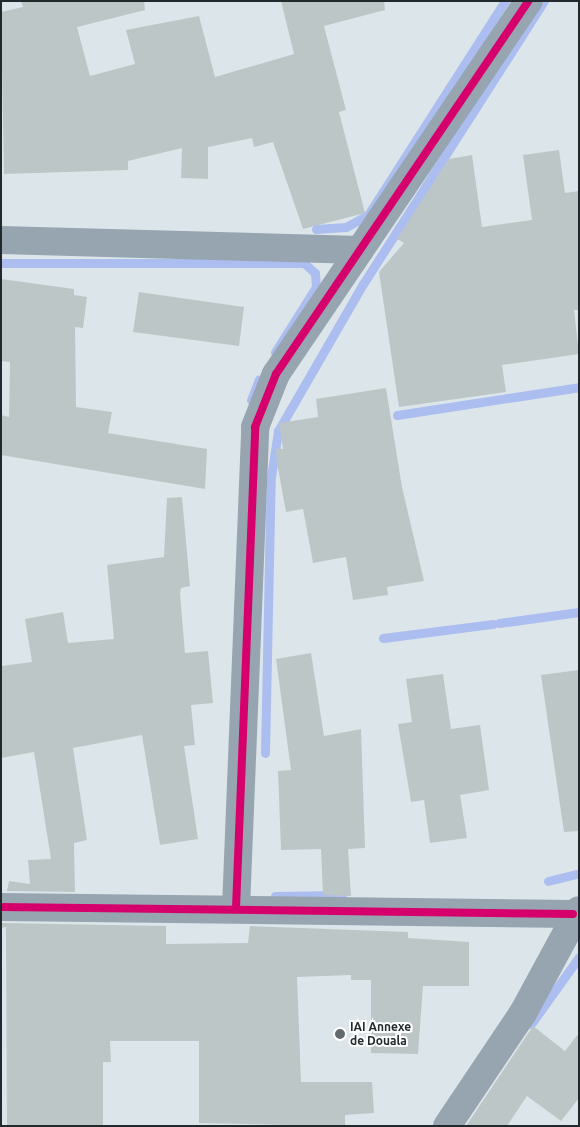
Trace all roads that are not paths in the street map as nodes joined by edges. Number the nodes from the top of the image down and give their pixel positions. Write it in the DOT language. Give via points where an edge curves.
graph roads {
  1 [pos="529,1"];
  2 [pos="1,240"];
  3 [pos="360,250"];
  4 [pos="1,907"];
  5 [pos="236,908"];
  6 [pos="576,912"];
  7 [pos="447,1126"];
  1 -- 3 [label="street"];
  2 -- 3 [label="street"];
  3 -- 5 [label="street" via="276,374 255,427"];
  4 -- 5 [label="street"];
  5 -- 6 [label="street"];
  6 -- 7 [label="street" via="524,1013"];
}
